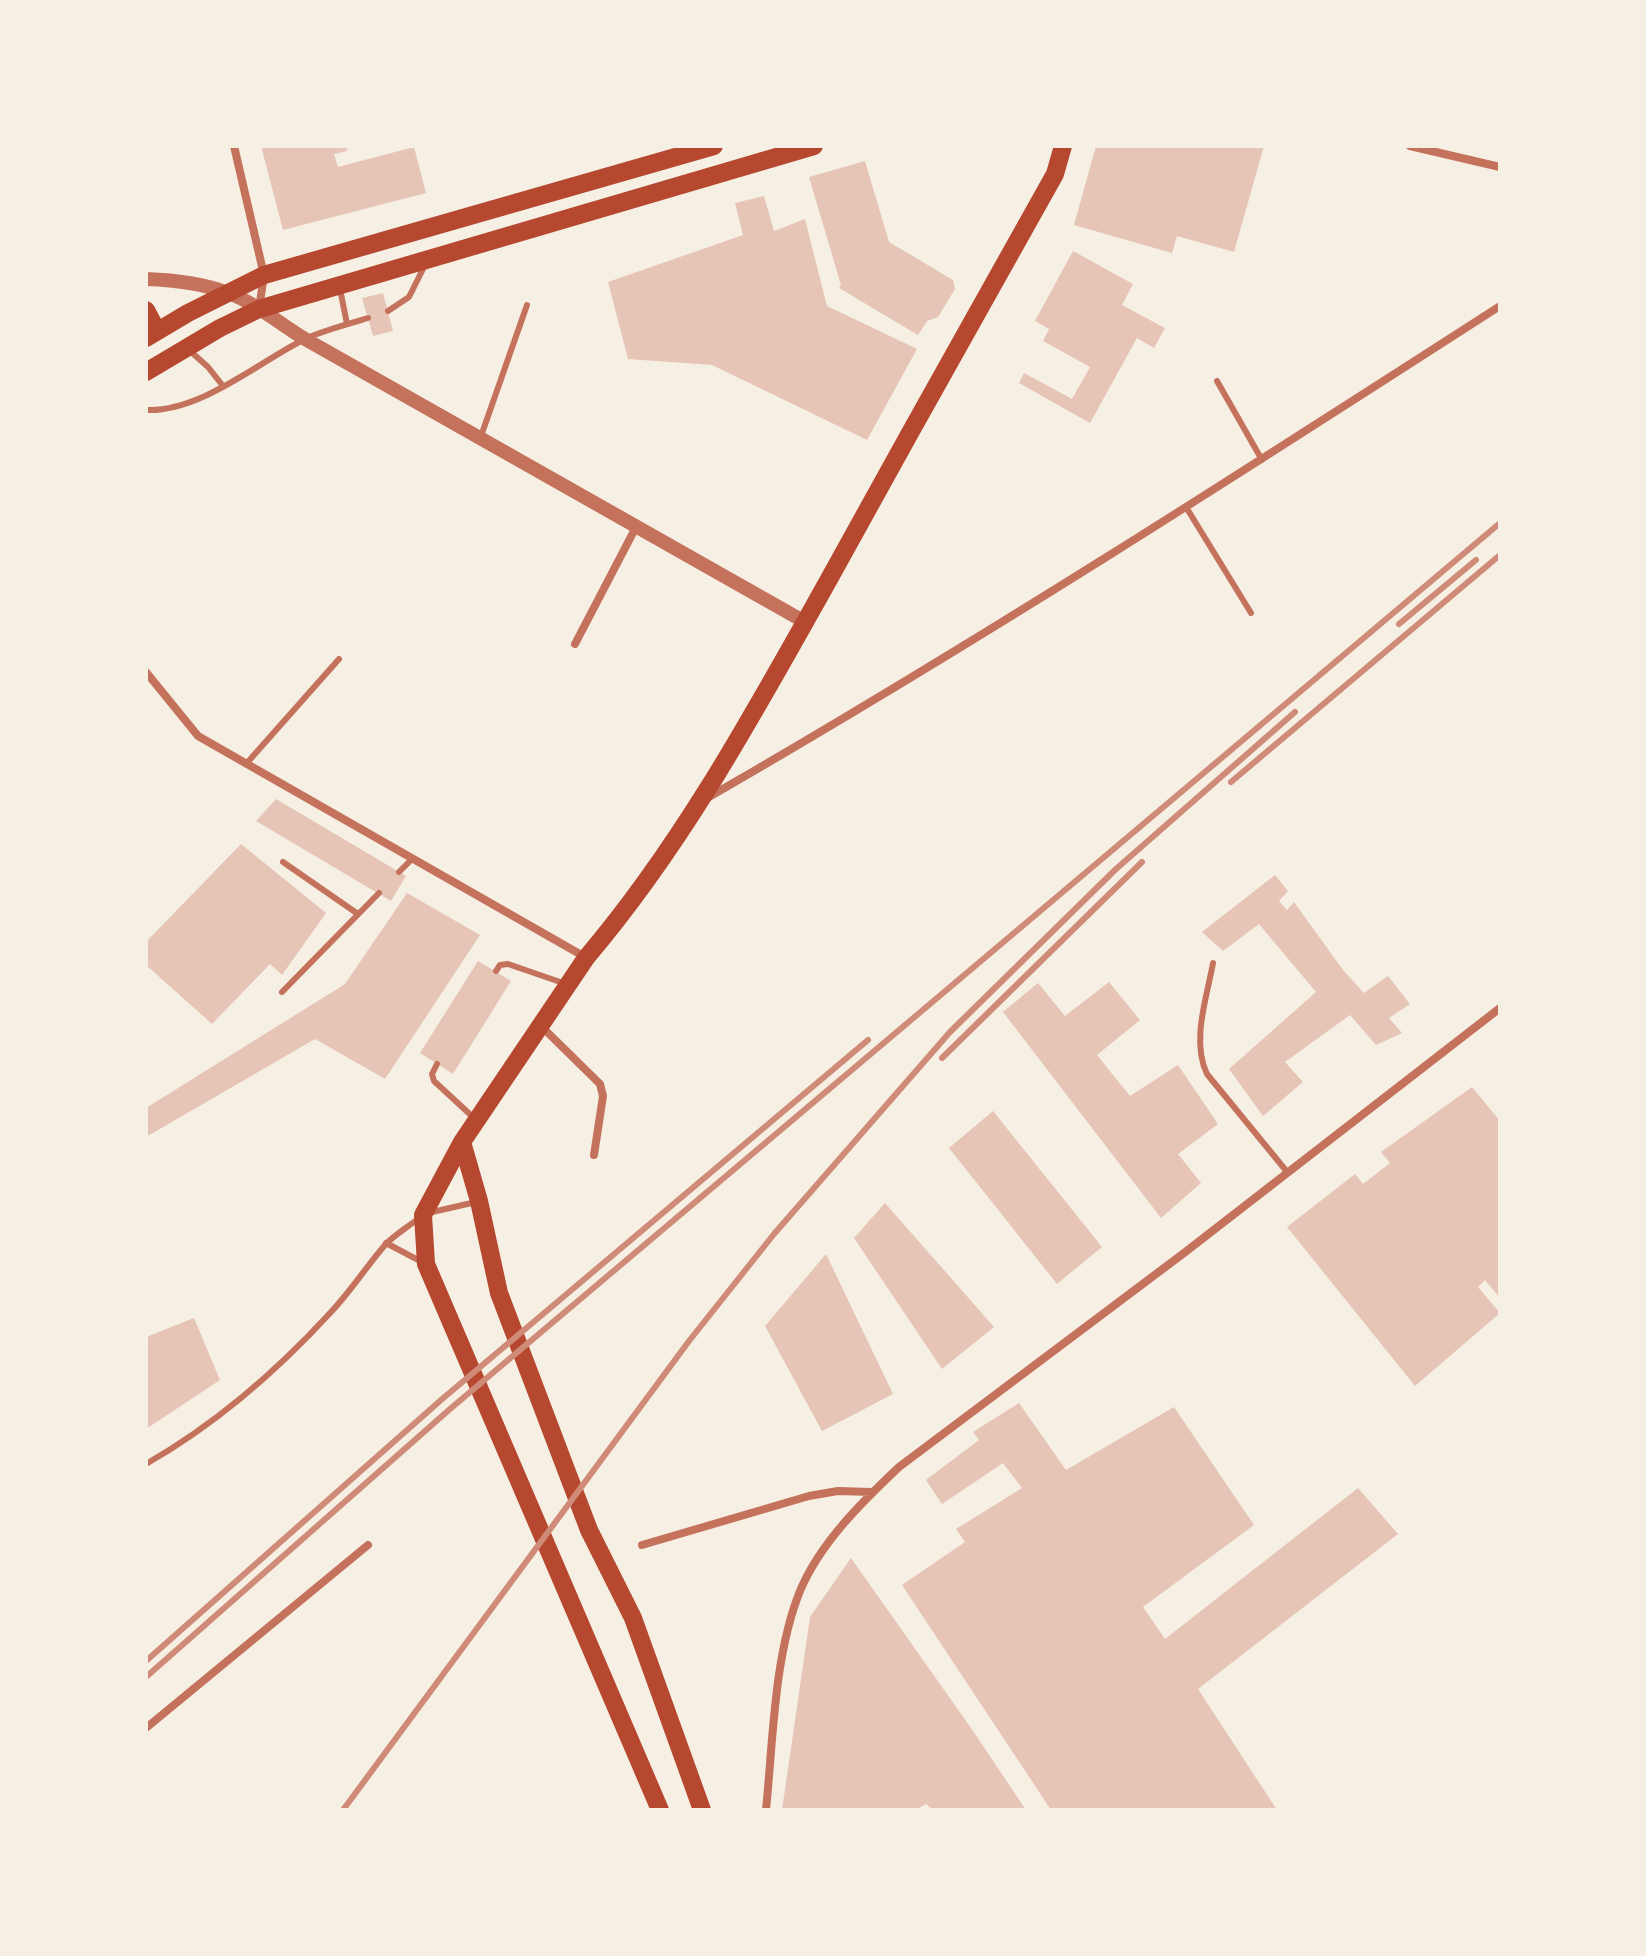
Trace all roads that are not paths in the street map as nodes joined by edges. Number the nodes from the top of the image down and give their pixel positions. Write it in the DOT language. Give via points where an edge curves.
graph roads {
  1 [pos="234,146"];
  2 [pos="714,146"];
  3 [pos="814,146"];
  4 [pos="1063,146"];
  5 [pos="1410,146"];
  6 [pos="1500,167"];
  7 [pos="427,260"];
  8 [pos="264,275"];
  9 [pos="146,279"];
  10 [pos="339,286"];
  11 [pos="228,293"];
  12 [pos="527,305"];
  13 [pos="1500,306"];
  14 [pos="259,309"];
  15 [pos="146,310"];
  16 [pos="388,311"];
  17 [pos="368,318"];
  18 [pos="347,324"];
  19 [pos="151,335"];
  20 [pos="305,339"];
  21 [pos="186,348"];
  22 [pos="146,372"];
  23 [pos="1217,381"];
  24 [pos="223,386"];
  25 [pos="146,410"];
  26 [pos="480,439"];
  27 [pos="1262,460"];
  28 [pos="1186,507"];
  29 [pos="636,527"];
  30 [pos="1251,613"];
  31 [pos="805,622"];
  32 [pos="575,644"];
  33 [pos="339,659"];
  34 [pos="146,672"];
  35 [pos="246,764"];
  36 [pos="701,802"];
  37 [pos="412,859"];
  38 [pos="283,862"];
  39 [pos="399,872"];
  40 [pos="379,893"];
  41 [pos="358,914"];
  42 [pos="586,958"];
  43 [pos="1213,963"];
  44 [pos="496,971"];
  45 [pos="568,985"];
  46 [pos="282,992"];
  47 [pos="1500,1008"];
  48 [pos="541,1025"];
  49 [pos="437,1064"];
  50 [pos="476,1121"];
  51 [pos="462,1142"];
  52 [pos="594,1155"];
  53 [pos="1288,1173"];
  54 [pos="479,1201"];
  55 [pos="423,1215"];
  56 [pos="386,1243"];
  57 [pos="426,1264"];
  58 [pos="146,1464"];
  59 [pos="872,1492"];
  60 [pos="368,1545"];
  61 [pos="642,1545"];
  62 [pos="146,1728"];
  63 [pos="660,1810"];
  64 [pos="702,1810"];
  65 [pos="766,1810"];
  1 -- 8 [label="street"];
  2 -- 8 [label="main road"];
  3 -- 7 [label="main road"];
  4 -- 31 [label="main road" via="1055,174"];
  5 -- 6 [label="street"];
  7 -- 10 [label="main road"];
  7 -- 16 [label="lane" via="409,297"];
  8 -- 11 [label="main road"];
  8 -- 14 [label="street"];
  9 -- 11 [label="street" via="179,280"];
  10 -- 14 [label="main road"];
  10 -- 18 [label="lane"];
  11 -- 14 [label="street"];
  11 -- 19 [label="main road"];
  12 -- 26 [label="lane"];
  13 -- 27 [label="street"];
  14 -- 20 [label="street"];
  14 -- 21 [label="main road"];
  15 -- 19 [label="main road"];
  17 -- 18 [label="lane"];
  18 -- 20 [label="lane"];
  20 -- 24 [label="lane"];
  20 -- 26 [label="street"];
  21 -- 22 [label="main road"];
  21 -- 24 [label="lane"];
  23 -- 27 [label="lane"];
  24 -- 25 [label="lane" via="168,410"];
  26 -- 29 [label="street"];
  27 -- 28 [label="street"];
  28 -- 30 [label="lane"];
  28 -- 36 [label="street" via="890,692"];
  29 -- 31 [label="street"];
  29 -- 32 [label="street"];
  31 -- 36 [label="main road"];
  33 -- 35 [label="lane"];
  34 -- 35 [label="street" via="198,736"];
  35 -- 37 [label="street"];
  36 -- 42 [label="main road"];
  37 -- 39 [label="lane"];
  37 -- 42 [label="street"];
  38 -- 41 [label="lane"];
  40 -- 41 [label="lane"];
  41 -- 46 [label="lane"];
  42 -- 45 [label="main road"];
  43 -- 53 [label="lane" via="1201,1061"];
  44 -- 45 [label="lane" via="508,964"];
  45 -- 48 [label="main road"];
  47 -- 53 [label="street"];
  48 -- 50 [label="main road"];
  48 -- 52 [label="street" via="600,1084"];
  49 -- 50 [label="lane" via="434,1081"];
  50 -- 51 [label="main road"];
  51 -- 54 [label="main road"];
  51 -- 55 [label="main road"];
  53 -- 59 [label="street"];
  54 -- 55 [label="lane"];
  54 -- 64 [label="main road" via="499,1293 589,1530 633,1618"];
  55 -- 56 [label="lane"];
  55 -- 57 [label="main road"];
  56 -- 57 [label="lane"];
  56 -- 58 [label="lane" via="366,1273 291,1354 236,1402"];
  57 -- 63 [label="main road"];
  59 -- 61 [label="street" via="809,1496"];
  59 -- 65 [label="street" via="821,1555 801,1589 787,1630"];
  60 -- 62 [label="street"];
}
